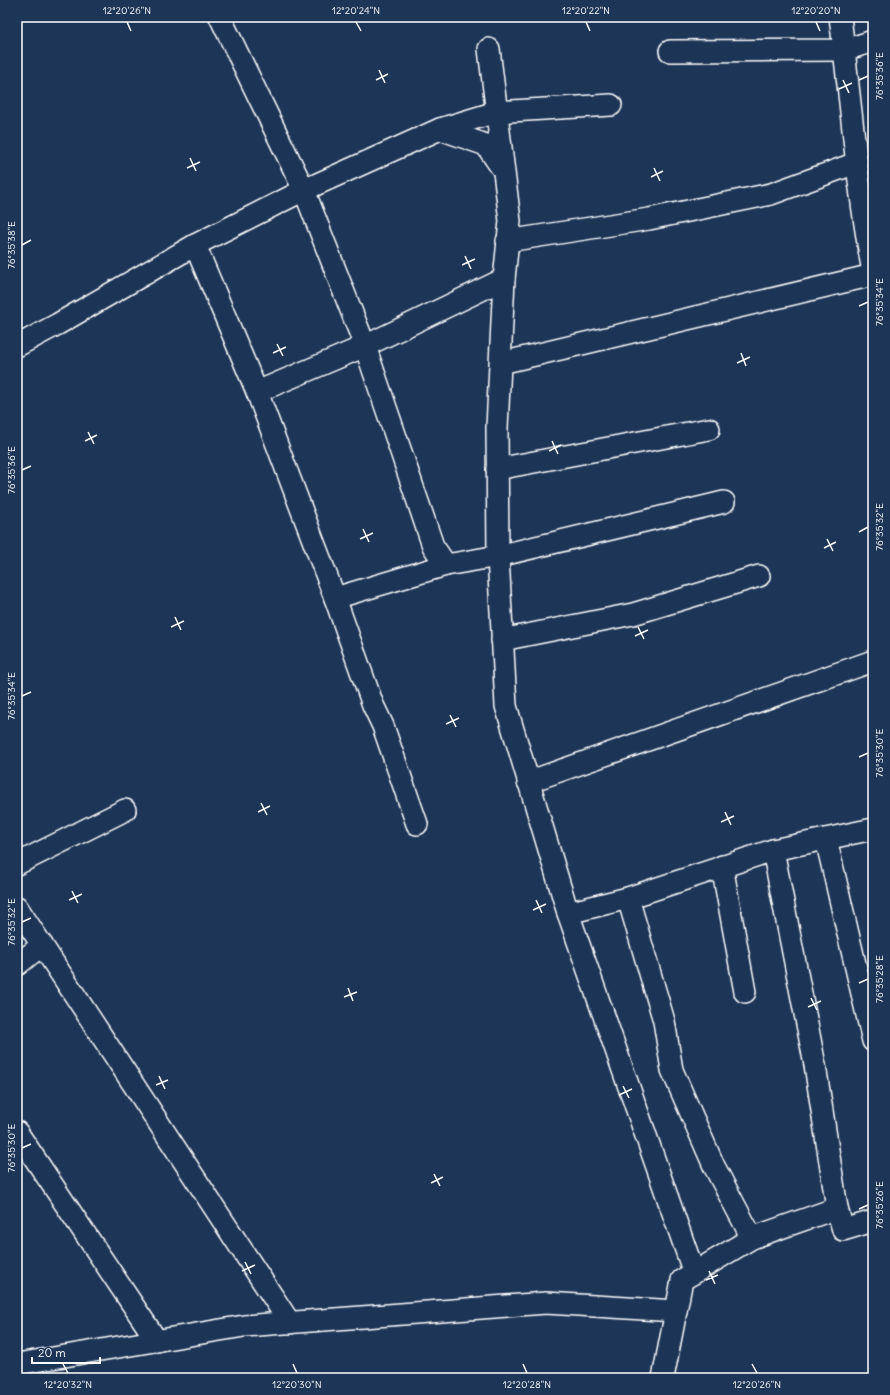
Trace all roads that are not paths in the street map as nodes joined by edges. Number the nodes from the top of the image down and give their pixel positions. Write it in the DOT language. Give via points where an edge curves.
graph roads {
  1 [pos="220,17"];
  2 [pos="840,17"];
  3 [pos="873,41"];
  4 [pos="489,49"];
  5 [pos="845,50"];
  6 [pos="670,51"];
  7 [pos="611,104"];
  8 [pos="496,112"];
  9 [pos="440,129"];
  10 [pos="856,163"];
  11 [pos="504,171"];
  12 [pos="304,190"];
  13 [pos="869,223"];
  14 [pos="507,241"];
  15 [pos="195,245"];
  16 [pos="873,273"];
  17 [pos="504,279"];
  18 [pos="17,346"];
  19 [pos="365,346"];
  20 [pos="501,363"];
  21 [pos="257,392"];
  22 [pos="709,429"];
  23 [pos="497,469"];
  24 [pos="724,502"];
  25 [pos="498,556"];
  26 [pos="446,565"];
  27 [pos="759,576"];
  28 [pos="335,598"];
  29 [pos="502,640"];
  30 [pos="873,661"];
  31 [pos="528,782"];
  32 [pos="125,810"];
  33 [pos="417,824"];
  34 [pos="873,829"];
  35 [pos="826,839"];
  36 [pos="773,850"];
  37 [pos="17,864"];
  38 [pos="722,866"];
  39 [pos="628,898"];
  40 [pos="17,907"];
  41 [pos="568,913"];
  42 [pos="42,945"];
  43 [pos="17,965"];
  44 [pos="745,992"];
  45 [pos="873,1041"];
  46 [pos="17,1132"];
  47 [pos="837,1208"];
  48 [pos="873,1221"];
  49 [pos="752,1238"];
  50 [pos="694,1273"];
  51 [pos="676,1311"];
  52 [pos="290,1323"];
  53 [pos="157,1341"];
  54 [pos="20,1369"];
  55 [pos="664,1378"];
  1 -- 12 [label="street"];
  2 -- 5 [label="street"];
  3 -- 5 [label="street"];
  4 -- 8 [label="street"];
  5 -- 6 [label="street"];
  5 -- 10 [label="street"];
  7 -- 8 [label="street"];
  8 -- 9 [label="street"];
  8 -- 11 [label="street"];
  9 -- 11 [label="street" via="486,145"];
  9 -- 12 [label="street"];
  10 -- 13 [label="street"];
  10 -- 14 [label="street" via="772,194 649,219"];
  11 -- 14 [label="street" via="510,221"];
  12 -- 15 [label="street"];
  12 -- 19 [label="street"];
  13 -- 16 [label="street"];
  14 -- 17 [label="street"];
  15 -- 18 [label="street"];
  15 -- 21 [label="street"];
  16 -- 20 [label="street"];
  17 -- 19 [label="street"];
  17 -- 20 [label="street"];
  19 -- 21 [label="street"];
  19 -- 26 [label="street" via="433,546"];
  20 -- 23 [label="street" via="496,428"];
  21 -- 28 [label="street"];
  22 -- 23 [label="street"];
  23 -- 25 [label="street"];
  24 -- 25 [label="street"];
  25 -- 26 [label="street"];
  25 -- 29 [label="street"];
  26 -- 28 [label="street"];
  27 -- 29 [label="street" via="633,614"];
  28 -- 33 [label="street"];
  29 -- 31 [label="street" via="506,706"];
  30 -- 31 [label="street"];
  31 -- 41 [label="street"];
  32 -- 37 [label="street"];
  34 -- 35 [label="street"];
  35 -- 36 [label="street"];
  35 -- 45 [label="street"];
  36 -- 38 [label="street"];
  36 -- 47 [label="street" via="815,1065"];
  38 -- 39 [label="street"];
  38 -- 44 [label="street"];
  39 -- 41 [label="street"];
  39 -- 49 [label="street" via="664,1021 672,1070 714,1166"];
  40 -- 42 [label="street"];
  41 -- 50 [label="street"];
  42 -- 43 [label="street"];
  42 -- 52 [label="street"];
  46 -- 53 [label="street"];
  47 -- 48 [label="street" via="843,1230"];
  47 -- 49 [label="street"];
  49 -- 50 [label="street"];
  50 -- 51 [label="street" via="682,1280"];
  51 -- 52 [label="street" via="546,1303"];
  51 -- 55 [label="street"];
  52 -- 53 [label="street" via="244,1326"];
  53 -- 54 [label="street"];
}
